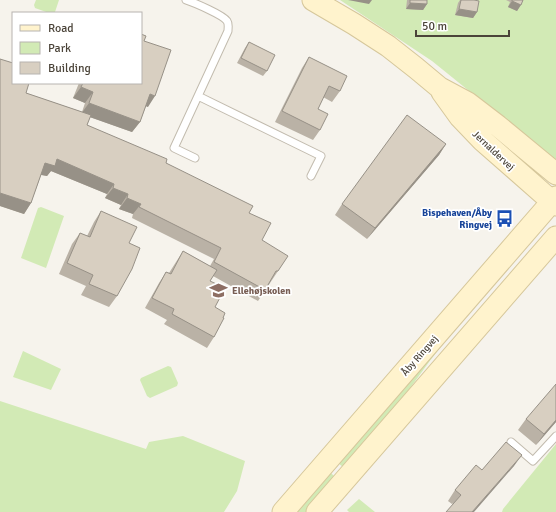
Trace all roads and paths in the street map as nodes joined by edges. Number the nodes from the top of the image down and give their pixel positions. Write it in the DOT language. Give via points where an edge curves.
graph roads {
  1 [pos="186,0"];
  2 [pos="313,0"];
  3 [pos="440,88"];
  4 [pos="198,96"];
  5 [pos="195,158"];
  6 [pos="556,174"];
  7 [pos="311,176"];
  8 [pos="555,201"];
  9 [pos="556,237"];
  10 [pos="556,436"];
  11 [pos="511,442"];
  12 [pos="283,512"];
  13 [pos="318,512"];
  1 -- 4 [label="lane" via="226,19 229,25"];
  2 -- 3 [label="main road, Jernaldervej" via="388,46"];
  3 -- 6 [label="main road, Jernaldervej" via="468,103"];
  3 -- 8 [label="main road, Jernaldervej" via="460,117 482,140"];
  4 -- 5 [label="lane" via="174,148"];
  4 -- 7 [label="lane" via="321,156"];
  8 -- 12 [label="main road, Åby Ringvej"];
  9 -- 13 [label="main road"];
  10 -- 11 [label="lane" via="532,461"];
}
